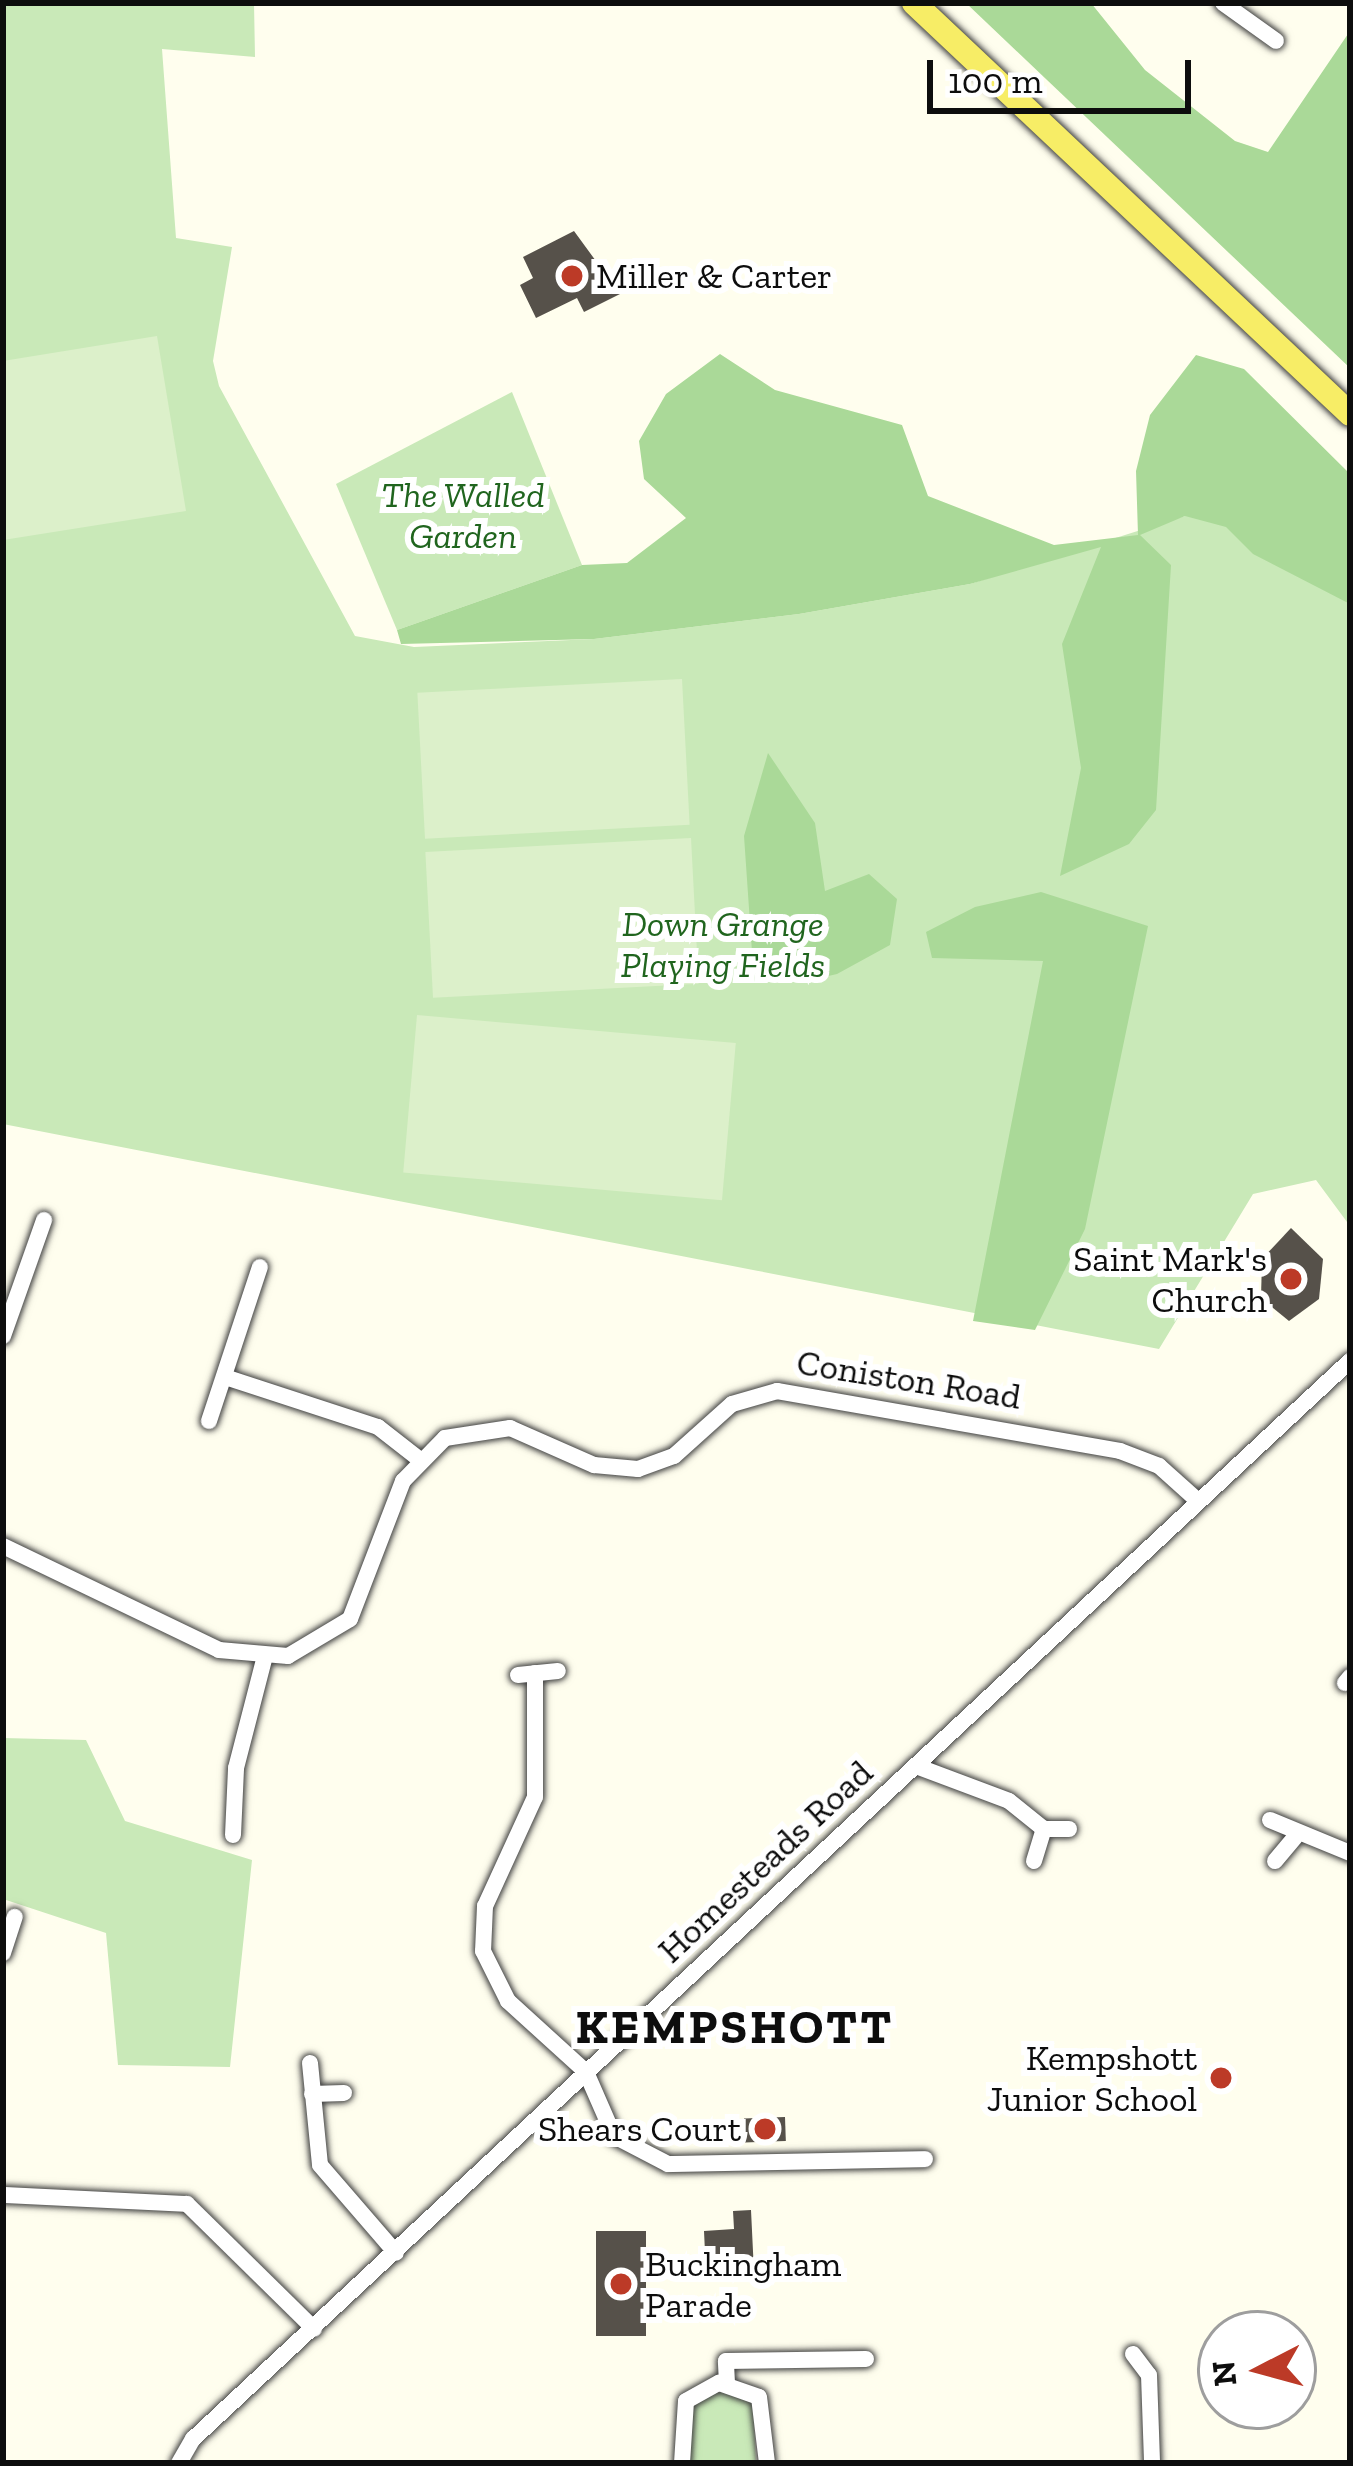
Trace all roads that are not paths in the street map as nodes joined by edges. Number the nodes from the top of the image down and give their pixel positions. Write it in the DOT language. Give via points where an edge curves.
graph roads {
  1 [pos="914,3"];
  2 [pos="1223,3"];
  3 [pos="1262,3"];
  4 [pos="1248,20"];
  5 [pos="1276,41"];
  6 [pos="1350,414"];
  7 [pos="44,1220"];
  8 [pos="260,1267"];
  9 [pos="3,1336"];
  10 [pos="1350,1361"];
  11 [pos="225,1377"];
  12 [pos="209,1421"];
  13 [pos="419,1459"];
  14 [pos="1198,1501"];
  15 [pos="3,1546"];
  16 [pos="264,1660"];
  17 [pos="558,1671"];
  18 [pos="916,1766"];
  19 [pos="1270,1820"];
  20 [pos="240,1824"];
  21 [pos="1044,1829"];
  22 [pos="1069,1829"];
  23 [pos="1295,1837"];
  24 [pos="1350,1853"];
  25 [pos="1034,1861"];
  26 [pos="1275,1862"];
  27 [pos="15,1917"];
  28 [pos="3,1953"];
  29 [pos="310,2063"];
  30 [pos="586,2072"];
  31 [pos="344,2093"];
  32 [pos="312,2094"];
  33 [pos="925,2159"];
  34 [pos="3,2195"];
  35 [pos="396,2253"];
  36 [pos="314,2330"];
  37 [pos="1133,2354"];
  38 [pos="866,2359"];
  39 [pos="727,2383"];
  40 [pos="179,2463"];
  41 [pos="682,2463"];
  42 [pos="767,2463"];
  43 [pos="1152,2463"];
  1 -- 6 [label="main road"];
  2 -- 4 [label="street"];
  3 -- 4 [label="street"];
  4 -- 5 [label="street"];
  7 -- 9 [label="street"];
  8 -- 11 [label="street" via="261,1289"];
  10 -- 14 [label="street, Homesteads Road"];
  11 -- 12 [label="street"];
  11 -- 13 [label="street" via="378,1427"];
  13 -- 14 [label="street, Coniston Road" via="455,1434 500,1427 603,1468 638,1468 674,1456 742,1399 793,1391 1120,1451 1159,1466"];
  13 -- 16 [label="street" via="350,1619 313,1647"];
  14 -- 18 [label="street, Homesteads Road"];
  15 -- 16 [label="street" via="201,1643"];
  16 -- 20 [label="street" via="236,1768"];
  17 -- 30 [label="street" via="526,1674 535,1797 485,1906 483,1951 508,2001"];
  18 -- 21 [label="street" via="1009,1801"];
  18 -- 30 [label="street, Homesteads Road"];
  19 -- 23 [label="street"];
  21 -- 22 [label="street"];
  21 -- 25 [label="street"];
  23 -- 24 [label="street"];
  23 -- 26 [label="street"];
  27 -- 28 [label="street"];
  29 -- 32 [label="street"];
  30 -- 33 [label="street" via="608,2127 638,2157"];
  30 -- 35 [label="street, Homesteads Road"];
  31 -- 32 [label="street"];
  32 -- 35 [label="street" via="326,2176"];
  34 -- 36 [label="street" via="187,2204"];
  35 -- 36 [label="street, Homesteads Road"];
  36 -- 40 [label="street, Homesteads Road"];
  37 -- 43 [label="street" via="1149,2375"];
  38 -- 39 [label="street" via="726,2361"];
  39 -- 41 [label="street" via="700,2387 686,2401"];
  39 -- 42 [label="street" via="763,2404"];
}
